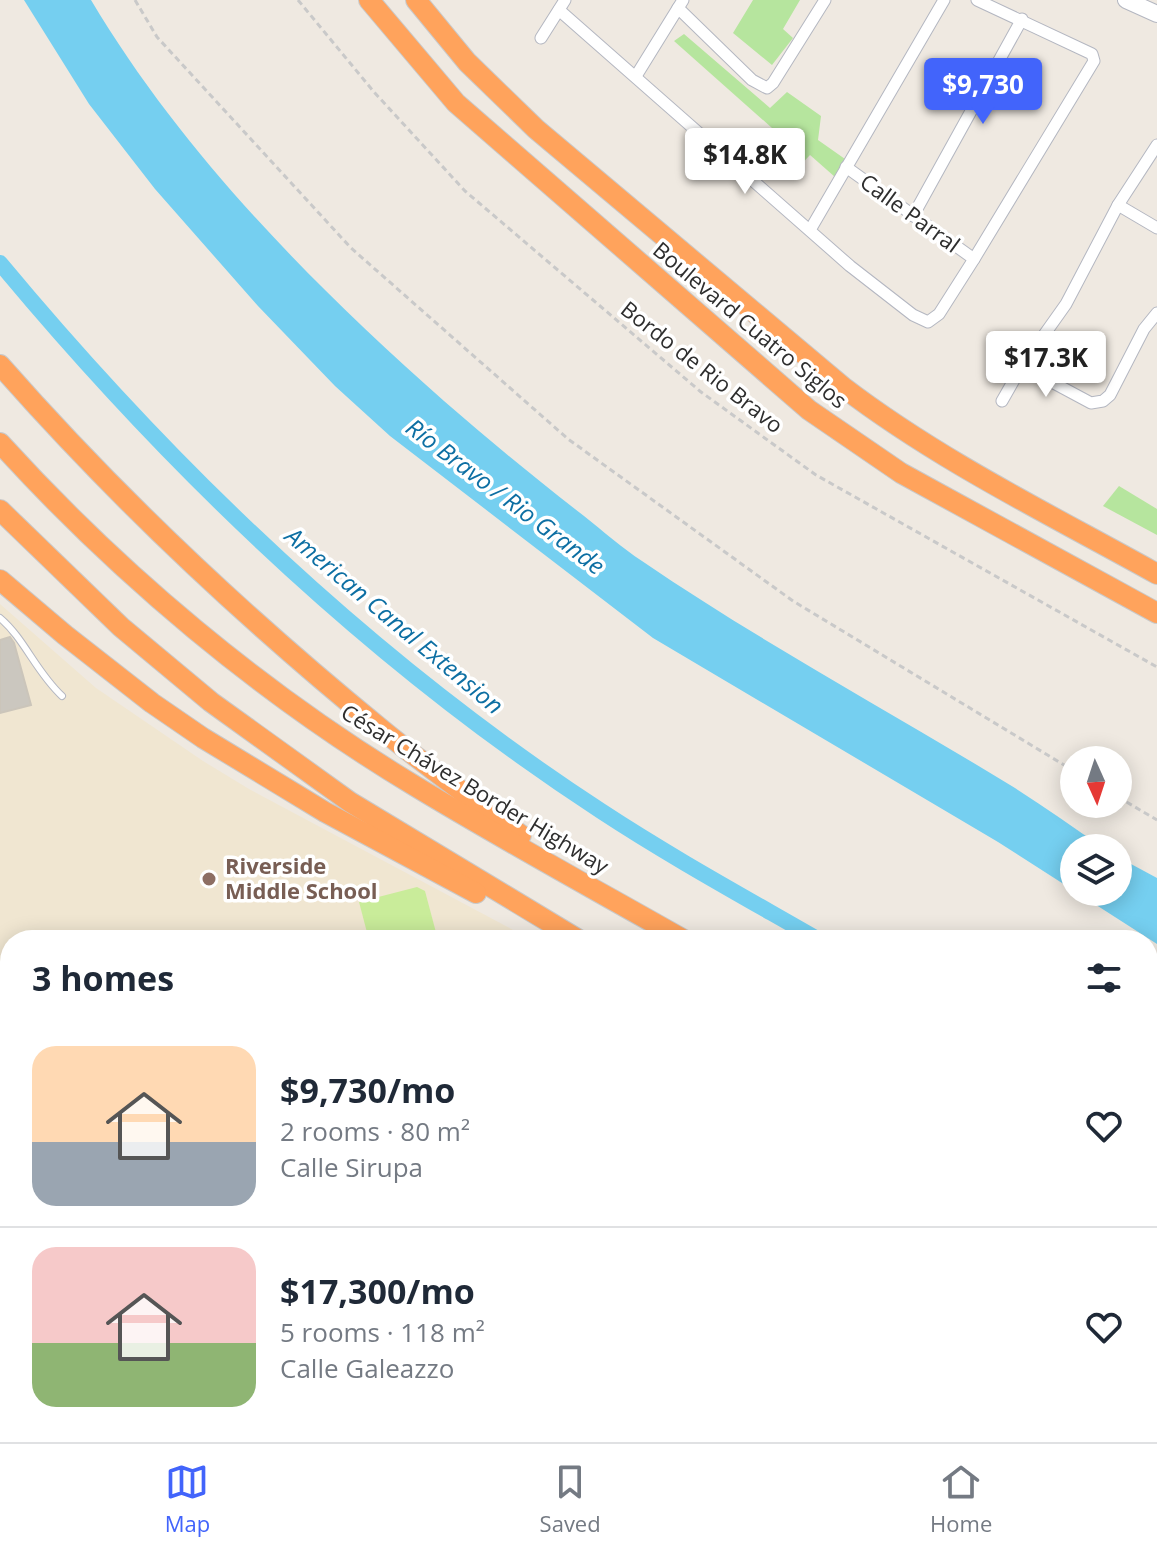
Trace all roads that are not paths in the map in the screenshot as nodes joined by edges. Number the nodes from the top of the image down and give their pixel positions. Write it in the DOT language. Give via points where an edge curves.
graph roads {
  1 [pos="369,0"];
  2 [pos="416,0"];
  3 [pos="825,0"];
  4 [pos="944,0"];
  5 [pos="977,0"];
  6 [pos="1126,0"];
  7 [pos="681,4"];
  8 [pos="562,5"];
  9 [pos="1157,14"];
  10 [pos="1022,19"];
  11 [pos="541,38"];
  12 [pos="636,76"];
  13 [pos="1157,145"];
  14 [pos="846,167"];
  15 [pos="1118,205"];
  16 [pos="913,216"];
  17 [pos="1157,228"];
  18 [pos="810,230"];
  19 [pos="974,259"];
  20 [pos="1157,313"];
  21 [pos="0,366"];
  22 [pos="1022,366"];
  23 [pos="1002,401"];
  24 [pos="3,446"];
  25 [pos="0,510"];
  26 [pos="1157,574"];
  27 [pos="0,580"];
  28 [pos="1157,613"];
  29 [pos="0,618"];
  30 [pos="62,696"];
  31 [pos="602,894"];
  32 [pos="553,926"];
  33 [pos="560,930"];
  34 [pos="666,930"];
  1 -- 28 [label="highway, Boulevard Cuatro Siglos" via="456,103 809,410 901,473"];
  2 -- 26 [label="highway, Boulevard Cuatro Siglos" via="467,62 536,129 843,387 937,452"];
  3 -- 7 [label="street" via="767,88 752,80"];
  4 -- 14 [label="street"];
  5 -- 10 [label="street"];
  6 -- 9 [label="street"];
  7 -- 12 [label="street"];
  8 -- 11 [label="street"];
  8 -- 12 [label="street"];
  10 -- 16 [label="street"];
  10 -- 19 [label="street" via="1092,54 1092,66"];
  12 -- 18 [label="street"];
  13 -- 15 [label="street"];
  14 -- 16 [label="street, Calle Parral"];
  14 -- 18 [label="street"];
  15 -- 17 [label="street"];
  15 -- 22 [label="street" via="1066,304"];
  16 -- 19 [label="street, Calle Parral"];
  18 -- 19 [label="street" via="928,322 939,314"];
  20 -- 22 [label="street" via="1110,395 1100,402 1087,402"];
  21 -- 31 [label="highway" via="128,503 315,674"];
  22 -- 23 [label="street"];
  24 -- 31 [label="highway, César Chávez Border Highway" via="137,579 242,666 414,786"];
  25 -- 32 [label="highway" via="121,627 211,702 350,802"];
  27 -- 32 [label="highway" via="203,738 325,812 472,891"];
  29 -- 30 [label="lane"];
  31 -- 34 [label="highway, César Chávez Border Highway"];
  32 -- 33 [label="highway"];
}
